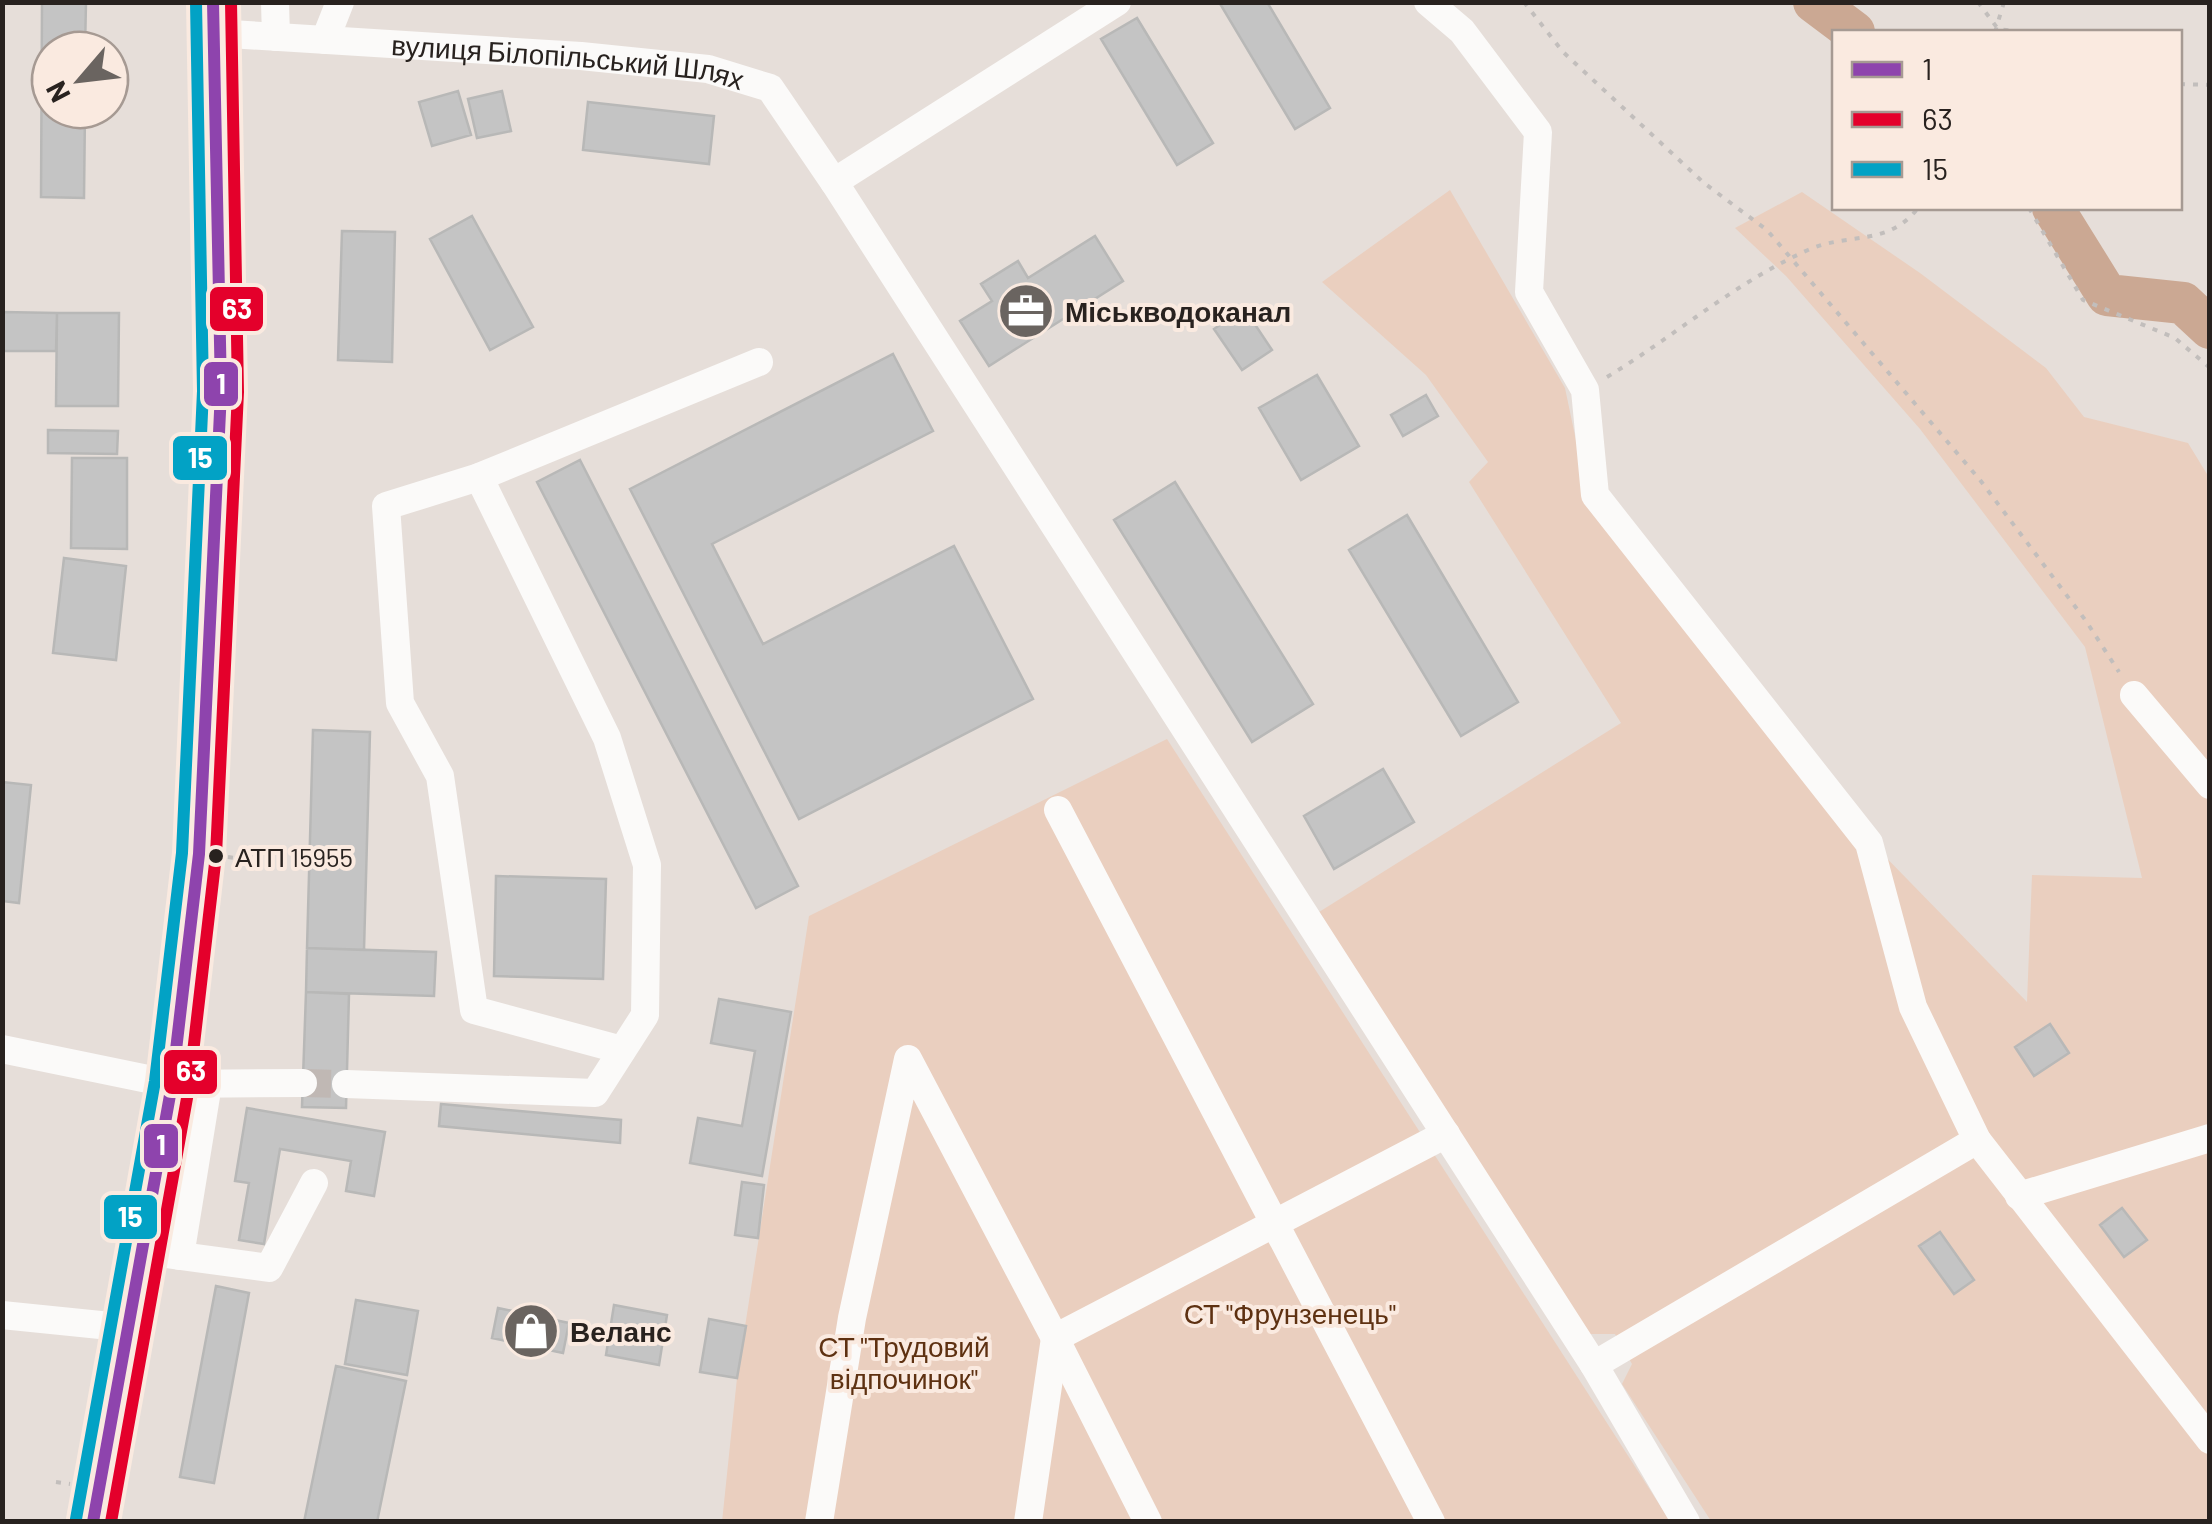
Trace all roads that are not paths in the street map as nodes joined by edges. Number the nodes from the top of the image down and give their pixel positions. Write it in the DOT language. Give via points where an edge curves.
graph roads {
  1 [pos="275,2"];
  2 [pos="340,2"];
  3 [pos="1117,2"];
  4 [pos="1428,2"];
  5 [pos="214,18"];
  6 [pos="276,37"];
  7 [pos="325,40"];
  8 [pos="834,182"];
  9 [pos="759,362"];
  10 [pos="479,477"];
  11 [pos="2134,695"];
  12 [pos="2210,785"];
  13 [pos="1058,810"];
  14 [pos="2,1049"];
  15 [pos="622,1050"];
  16 [pos="303,1083"];
  17 [pos="172,1084"];
  18 [pos="208,1084"];
  19 [pos="346,1084"];
  20 [pos="1446,1134"];
  21 [pos="2210,1138"];
  22 [pos="1977,1140"];
  23 [pos="314,1183"];
  24 [pos="2020,1196"];
  25 [pos="1273,1224"];
  26 [pos="144,1251"];
  27 [pos="180,1256"];
  28 [pos="2,1315"];
  29 [pos="130,1328"];
  30 [pos="1056,1338"];
  31 [pos="1594,1364"];
  32 [pos="2210,1440"];
  33 [pos="93,1522"];
  34 [pos="819,1522"];
  35 [pos="1028,1522"];
  36 [pos="1148,1522"];
  37 [pos="1431,1522"];
  38 [pos="1686,1522"];
  1 -- 6 [label="street"];
  2 -- 7 [label="street"];
  3 -- 8 [label="street"];
  4 -- 22 [label="street" via="1462,31 1538,132 1530,292 1585,390 1595,495 1870,843 1913,1007"];
  5 -- 6 [label="street, вулиця Білопільський Шлях"];
  5 -- 17 [label="main road, вулиця Білопільський Шлях" via="221,391 199,854"];
  6 -- 7 [label="street, вулиця Білопільський Шлях"];
  7 -- 8 [label="street, вулиця Білопільський Шлях" via="708,69 770,88"];
  8 -- 20 [label="street, вулиця Білопільський Шлях"];
  9 -- 10 [label="street"];
  10 -- 15 [label="street" via="607,738 647,865 645,1015"];
  10 -- 15 [label="street" via="386,506 400,702 440,776 474,1010"];
  11 -- 12 [label="street"];
  13 -- 25 [label="street"];
  14 -- 17 [label="street"];
  15 -- 19 [label="street" via="595,1093"];
  16 -- 18 [label="street"];
  17 -- 18 [label="street"];
  17 -- 26 [label="main road, вулиця Білопільський Шлях"];
  18 -- 27 [label="street"];
  20 -- 25 [label="street"];
  20 -- 31 [label="street, вулиця Білопільський Шлях"];
  21 -- 24 [label="street"];
  22 -- 24 [label="street"];
  22 -- 31 [label="street"];
  23 -- 27 [label="street" via="269,1268"];
  24 -- 32 [label="street"];
  25 -- 30 [label="street"];
  25 -- 37 [label="street"];
  26 -- 27 [label="street"];
  26 -- 29 [label="main road, вулиця Білопільський Шлях"];
  28 -- 29 [label="street"];
  29 -- 33 [label="main road, вулиця Білопільський Шлях"];
  30 -- 34 [label="street" via="908,1059 852,1318"];
  30 -- 35 [label="street"];
  30 -- 36 [label="street"];
  31 -- 38 [label="street, вулиця Білопільський Шлях"];
}
